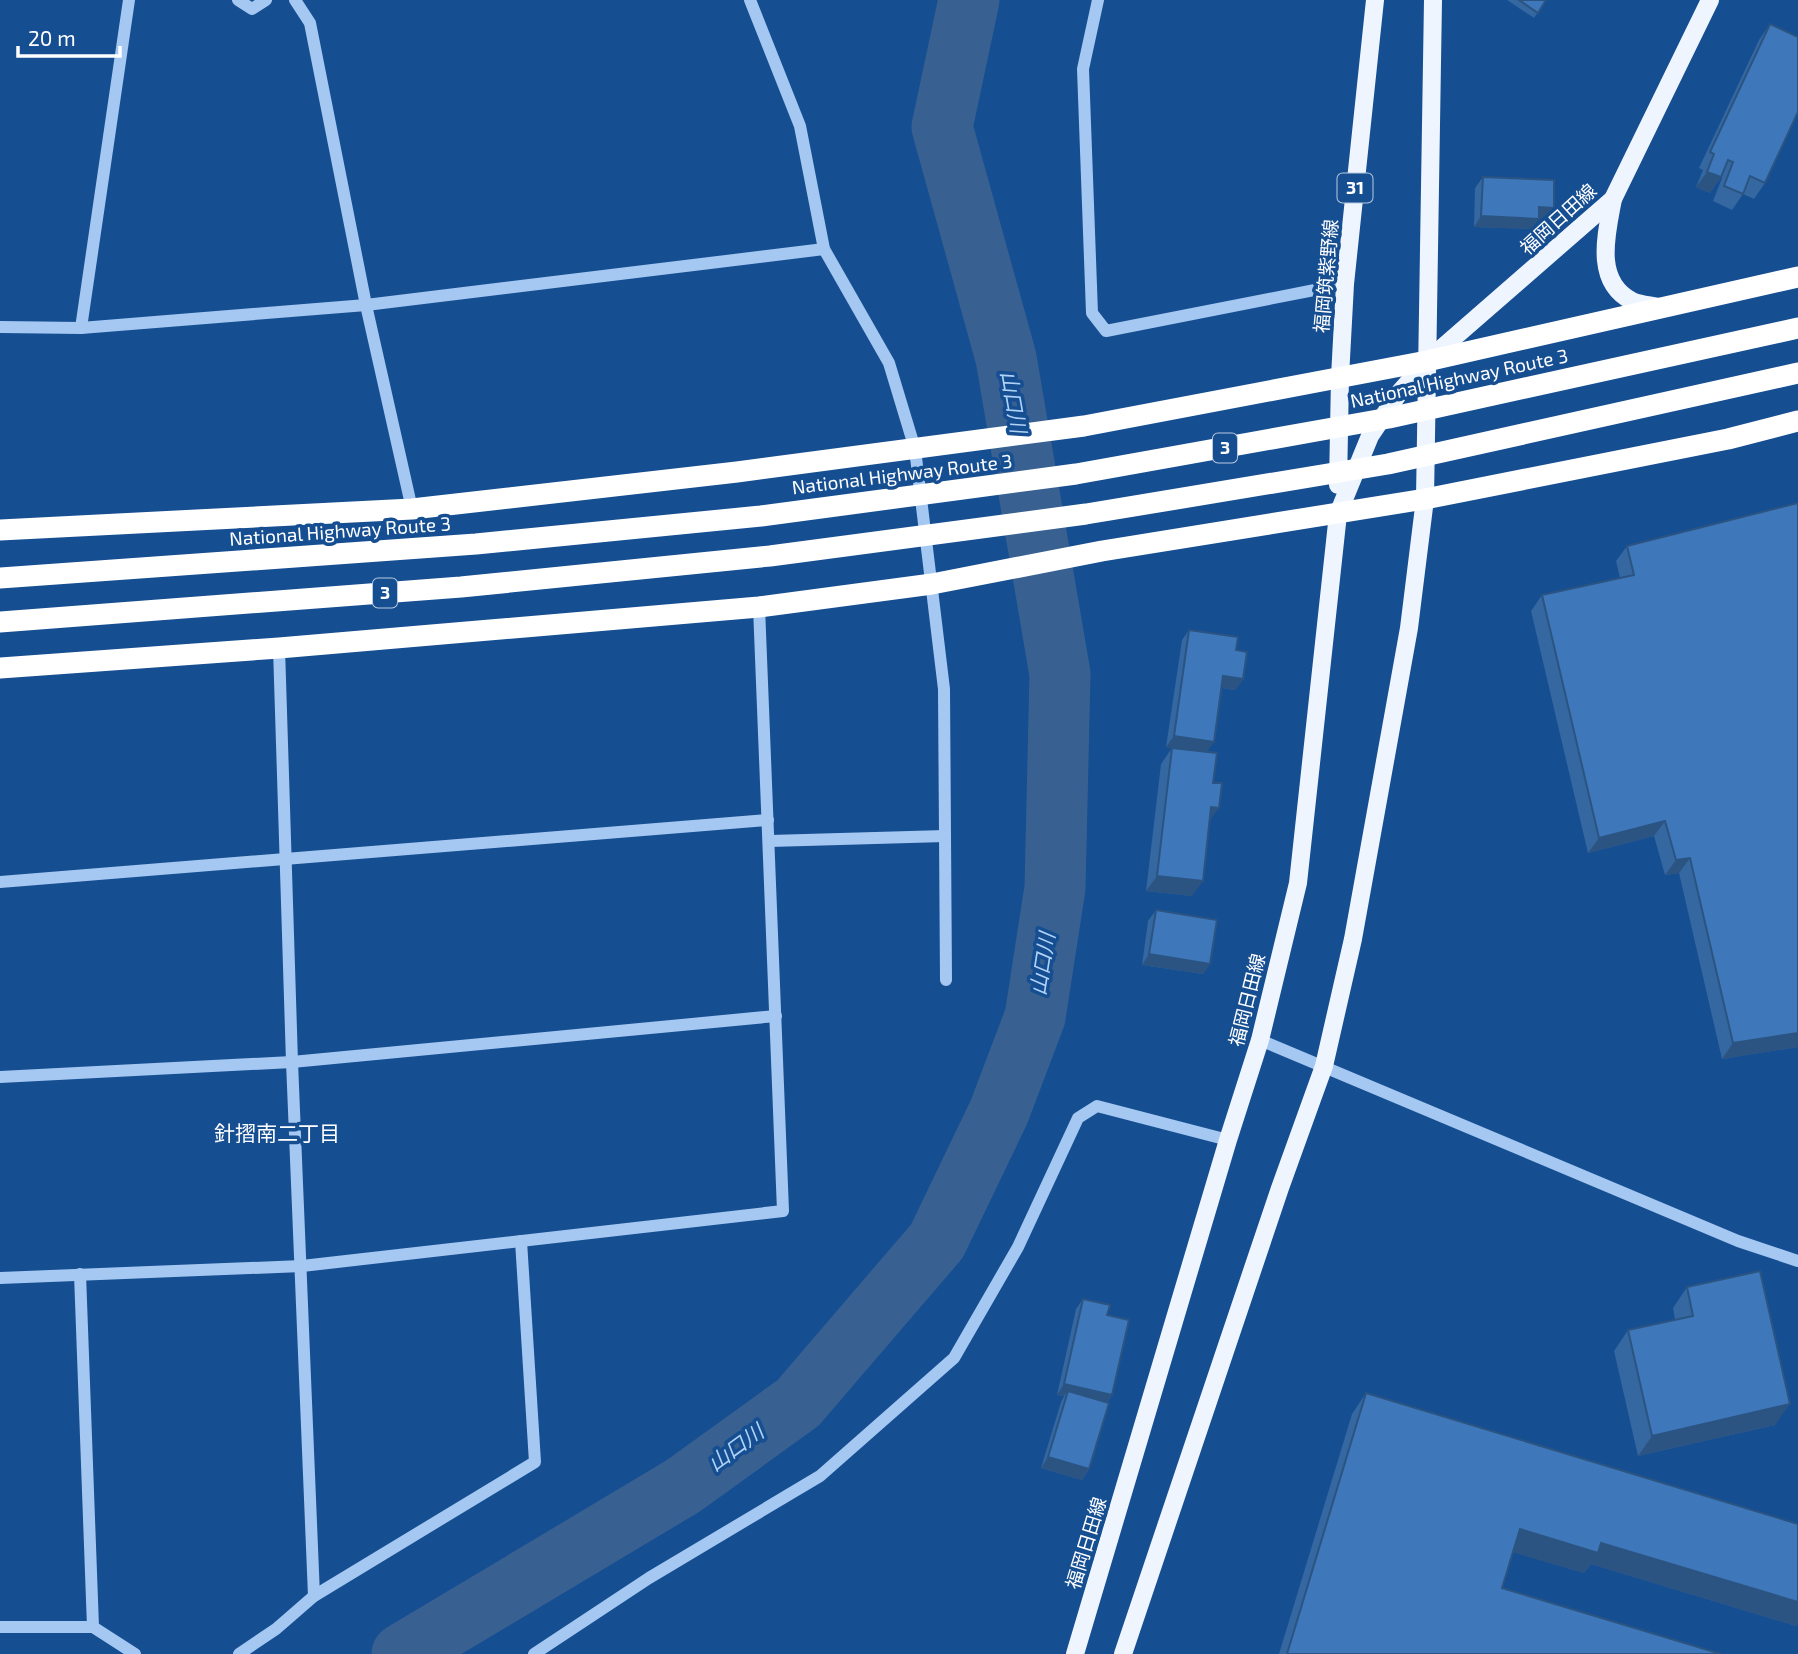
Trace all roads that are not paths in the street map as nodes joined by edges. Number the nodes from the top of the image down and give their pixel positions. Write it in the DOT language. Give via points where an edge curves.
graph roads {
  1 [pos="129,0"];
  2 [pos="238,0"];
  3 [pos="266,0"];
  4 [pos="295,0"];
  5 [pos="750,0"];
  6 [pos="1098,0"];
  7 [pos="1375,0"];
  8 [pos="1433,0"];
  9 [pos="1710,0"];
  10 [pos="1613,199"];
  11 [pos="824,249"];
  12 [pos="1798,276"];
  13 [pos="1345,284"];
  14 [pos="366,306"];
  15 [pos="1665,308"];
  16 [pos="0,327"];
  17 [pos="81,328"];
  18 [pos="1798,328"];
  19 [pos="1427,361"];
  20 [pos="1798,373"];
  21 [pos="1340,377"];
  22 [pos="1798,421"];
  23 [pos="915,449"];
  24 [pos="1425,499"];
  25 [pos="412,509"];
  26 [pos="1338,514"];
  27 [pos="0,530"];
  28 [pos="0,578"];
  29 [pos="941,582"];
  30 [pos="760,607"];
  31 [pos="0,622"];
  32 [pos="279,648"];
  33 [pos="0,668"];
  34 [pos="768,820"];
  35 [pos="945,836"];
  36 [pos="770,841"];
  37 [pos="285,860"];
  38 [pos="0,882"];
  39 [pos="946,980"];
  40 [pos="776,1016"];
  41 [pos="1260,1040"];
  42 [pos="292,1062"];
  43 [pos="1324,1066"];
  44 [pos="0,1077"];
  45 [pos="1228,1140"];
  46 [pos="521,1241"];
  47 [pos="1798,1261"];
  48 [pos="302,1266"];
  49 [pos="80,1274"];
  50 [pos="0,1278"];
  51 [pos="314,1596"];
  52 [pos="0,1627"];
  53 [pos="93,1628"];
  54 [pos="135,1654"];
  55 [pos="239,1654"];
  56 [pos="534,1654"];
  57 [pos="1075,1654"];
  58 [pos="1123,1654"];
  1 -- 17 [label="street"];
  2 -- 3 [label="street" via="252,9"];
  4 -- 14 [label="street" via="310,23"];
  5 -- 11 [label="street" via="800,126"];
  6 -- 13 [label="street" via="1083,69 1092,313 1106,331"];
  7 -- 13 [label="main road, 福岡筑紫野線 / 31"];
  8 -- 19 [label="main road"];
  9 -- 10 [label="main road, 福岡日田線"];
  10 -- 15 [label="main road" via="1605,252 1610,275 1635,303"];
  10 -- 19 [label="main road, 福岡日田線"];
  11 -- 14 [label="street"];
  11 -- 23 [label="street" via="889,363"];
  12 -- 15 [label="highway"];
  13 -- 21 [label="main road, 福岡筑紫野線 / 31"];
  14 -- 17 [label="street"];
  14 -- 25 [label="street"];
  15 -- 19 [label="highway"];
  16 -- 17 [label="street"];
  18 -- 28 [label="highway, National Highway Route 3 / 3" via="1389,418 1076,474 761,516 476,544"];
  19 -- 21 [label="highway"];
  19 -- 24 [label="main road"];
  19 -- 26 [label="main road, 福岡日田線" via="1370,436"];
  20 -- 31 [label="highway, 3" via="1388,464 1086,514 770,556 461,587"];
  21 -- 23 [label="highway" via="1084,426"];
  21 -- 26 [label="main road, 福岡筑紫野線 / 31"];
  22 -- 24 [label="highway"];
  23 -- 25 [label="highway"];
  23 -- 29 [label="street"];
  24 -- 26 [label="highway"];
  24 -- 43 [label="main road" via="1397,696 1353,939"];
  25 -- 27 [label="highway"];
  26 -- 29 [label="highway"];
  26 -- 41 [label="main road, 福岡日田線" via="1298,883"];
  29 -- 30 [label="highway"];
  29 -- 35 [label="street"];
  30 -- 32 [label="highway"];
  30 -- 34 [label="street"];
  32 -- 33 [label="highway"];
  32 -- 37 [label="street"];
  34 -- 36 [label="street"];
  34 -- 37 [label="street"];
  35 -- 36 [label="street"];
  35 -- 39 [label="street"];
  36 -- 40 [label="street"];
  37 -- 38 [label="street"];
  37 -- 42 [label="street"];
  40 -- 42 [label="street"];
  40 -- 46 [label="street" via="783,1211"];
  41 -- 43 [label="street"];
  41 -- 45 [label="main road, 福岡日田線"];
  42 -- 44 [label="street"];
  42 -- 48 [label="street"];
  43 -- 47 [label="street" via="1738,1241"];
  43 -- 58 [label="main road"];
  45 -- 56 [label="street" via="1097,1106 1078,1118 1018,1247 954,1358 820,1476 649,1578"];
  45 -- 57 [label="main road, 福岡日田線"];
  46 -- 48 [label="street"];
  46 -- 51 [label="street" via="535,1462"];
  48 -- 49 [label="street"];
  48 -- 51 [label="street"];
  49 -- 50 [label="street"];
  49 -- 53 [label="street"];
  51 -- 55 [label="street"];
  52 -- 53 [label="street"];
  53 -- 54 [label="street"];
}
